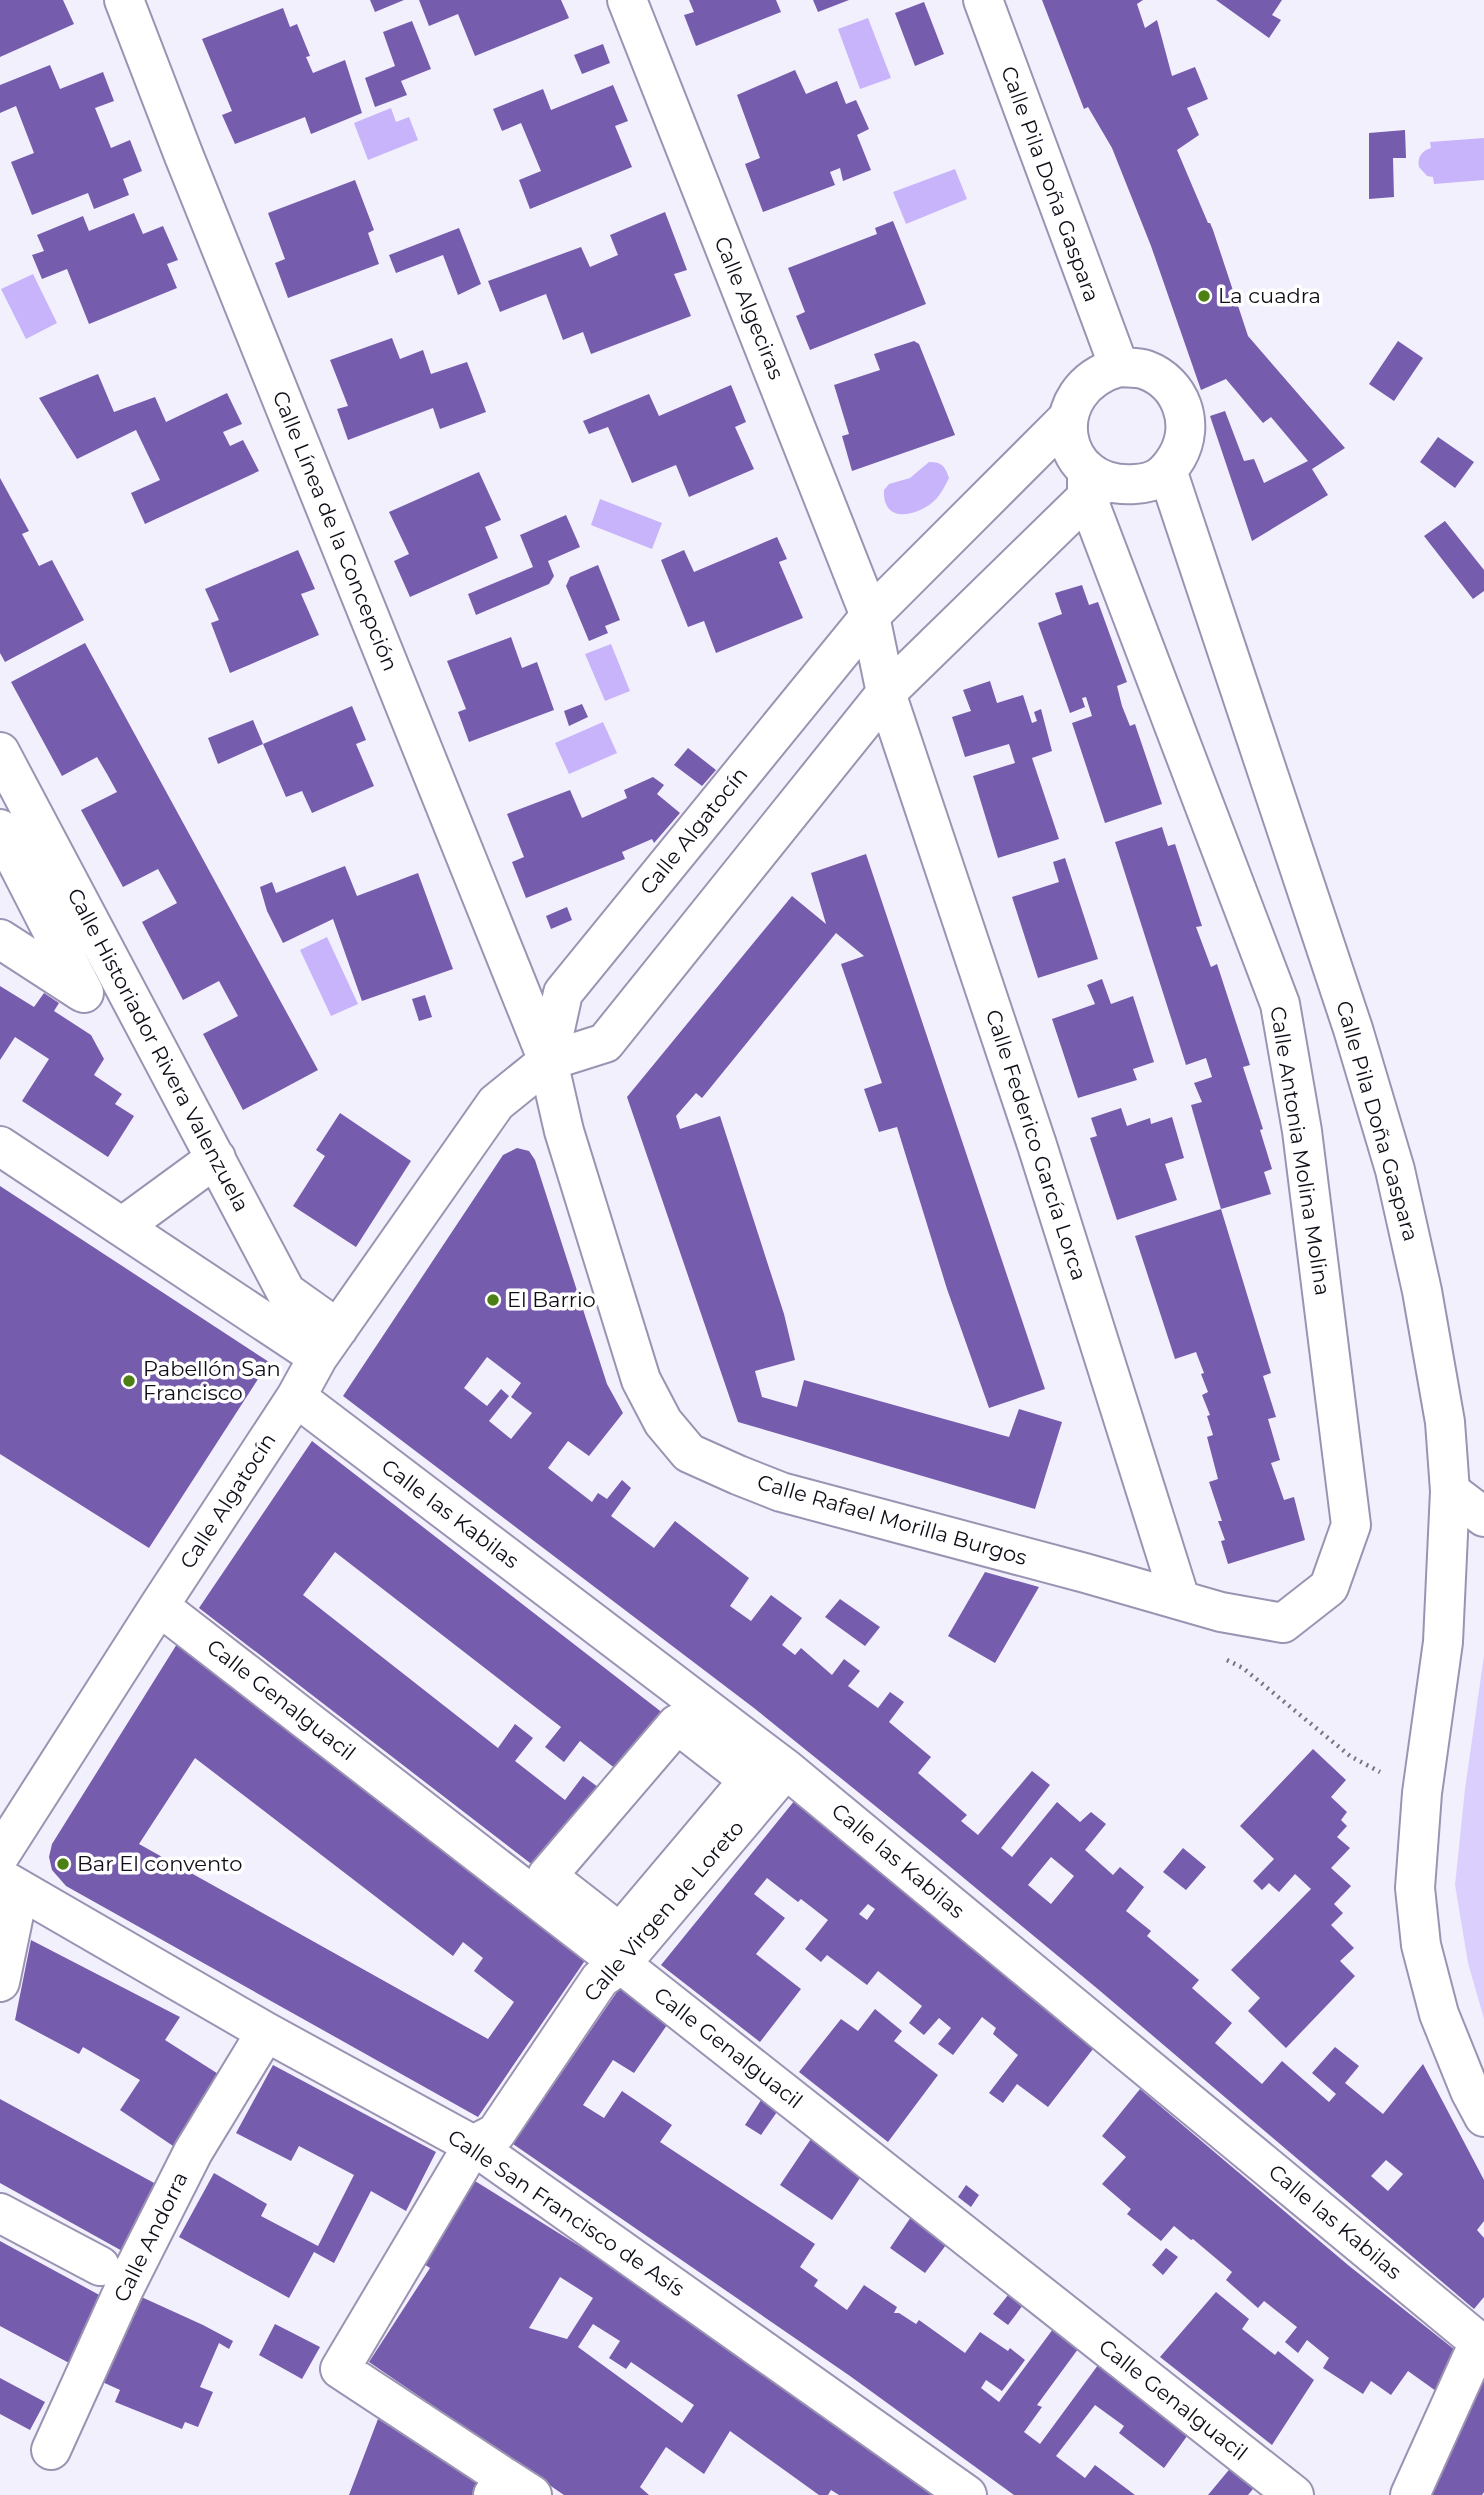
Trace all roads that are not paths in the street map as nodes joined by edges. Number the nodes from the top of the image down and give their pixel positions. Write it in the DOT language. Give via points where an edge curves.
graph roads {
  1 [pos="124,0"];
  2 [pos="627,0"];
  3 [pos="982,0"];
  4 [pos="1119,367"];
  5 [pos="1068,418"];
  6 [pos="1168,473"];
  7 [pos="1093,483"];
  8 [pos="870,615"];
  9 [pos="886,693"];
  10 [pos="0,752"];
  11 [pos="0,829"];
  12 [pos="0,939"];
  13 [pos="548,1061"];
  14 [pos="0,1146"];
  15 [pos="216,1158"];
  16 [pos="123,1226"];
  17 [pos="328,1343"];
  18 [pos="296,1397"];
  19 [pos="1450,1491"];
  20 [pos="1484,1517"];
  21 [pos="1180,1599"];
  22 [pos="159,1606"];
  23 [pos="677,1724"];
  24 [pos="786,1769"];
  25 [pos="0,1855"];
  26 [pos="10,1884"];
  27 [pos="621,1964"];
  28 [pos="0,1982"];
  29 [pos="266,2032"];
  30 [pos="1484,2117"];
  31 [pos="473,2145"];
  32 [pos="0,2213"];
  33 [pos="100,2266"];
  34 [pos="1481,2342"];
  35 [pos="51,2450"];
  36 [pos="509,2489"];
  37 [pos="960,2493"];
  38 [pos="1294,2495"];
  39 [pos="1410,2495"];
  1 -- 13 [label="street, Calle Línea de la Concepción"];
  2 -- 8 [label="street, Calle Algeciras"];
  3 -- 4 [label="street, Calle Pila Doña Gaspara"];
  4 -- 5 [label="street" via="1102,372 1082,387"];
  4 -- 6 [label="street" via="1143,369 1160,377 1182,404 1186,425 1181,450"];
  5 -- 7 [label="street" via="1073,453"];
  5 -- 8 [label="street, Calle Algatocín"];
  6 -- 7 [label="street" via="1143,484"];
  6 -- 19 [label="street, Calle Pila Doña Gaspara" via="1353,1029 1395,1170 1445,1422"];
  7 -- 9 [label="street, Calle Algatocín"];
  7 -- 21 [label="street, Calle Antonia Molina Molina" via="1280,1004 1302,1131 1351,1525 1329,1587 1283,1623"];
  8 -- 9 [label="street"];
  8 -- 13 [label="street, Calle Algatocín" via="563,993"];
  9 -- 13 [label="street, Calle Algatocín" via="605,1043"];
  9 -- 21 [label="street, Calle Federico García Lorca" via="1037,1145"];
  10 -- 15 [label="street, Calle Historiador Rivera Valenzuela"];
  11 -- 12 [label="street" via="84,993"];
  13 -- 17 [label="street, Calle Algatocín" via="496,1102"];
  13 -- 21 [label="street, Calle Rafael Morilla Burgos" via="564,1131 641,1380 663,1422 689,1453 781,1492"];
  14 -- 16 [label="street"];
  15 -- 16 [label="street"];
  15 -- 17 [label="street, Calle Historiador Rivera Valenzuela" via="286,1293"];
  16 -- 17 [label="street"];
  17 -- 18 [label="street, Calle Algatocín"];
  18 -- 22 [label="street, Calle Algatocín"];
  18 -- 24 [label="street, Calle las Kabilas"];
  19 -- 20 [label="street"];
  19 -- 30 [label="street, Calle Pila Doña Gaspara" via="1443,1642 1422,1793 1415,1888 1422,1945 1439,2014"];
  22 -- 25 [label="street, Calle Algatocín"];
  22 -- 27 [label="street, Calle Genalguacil"];
  23 -- 23 [label="street" via="749,1780 620,1933 547,1876"];
  24 -- 27 [label="street, Calle Virgen de Loreto"];
  24 -- 34 [label="street, Calle las Kabilas"];
  26 -- 28 [label="street"];
  26 -- 29 [label="street, Calle San Francisco de Asís"];
  27 -- 31 [label="street, Calle Virgen de Loreto" via="600,1979 496,2133"];
  27 -- 38 [label="street, Calle Genalguacil"];
  29 -- 31 [label="street, Calle San Francisco de Asís"];
  29 -- 35 [label="street, Calle Andorra" via="193,2152"];
  31 -- 36 [label="street, Calle Virgen de Loreto" via="340,2369"];
  31 -- 37 [label="street, Calle San Francisco de Asís"];
  32 -- 33 [label="street"];
  34 -- 39 [label="street"];
}
